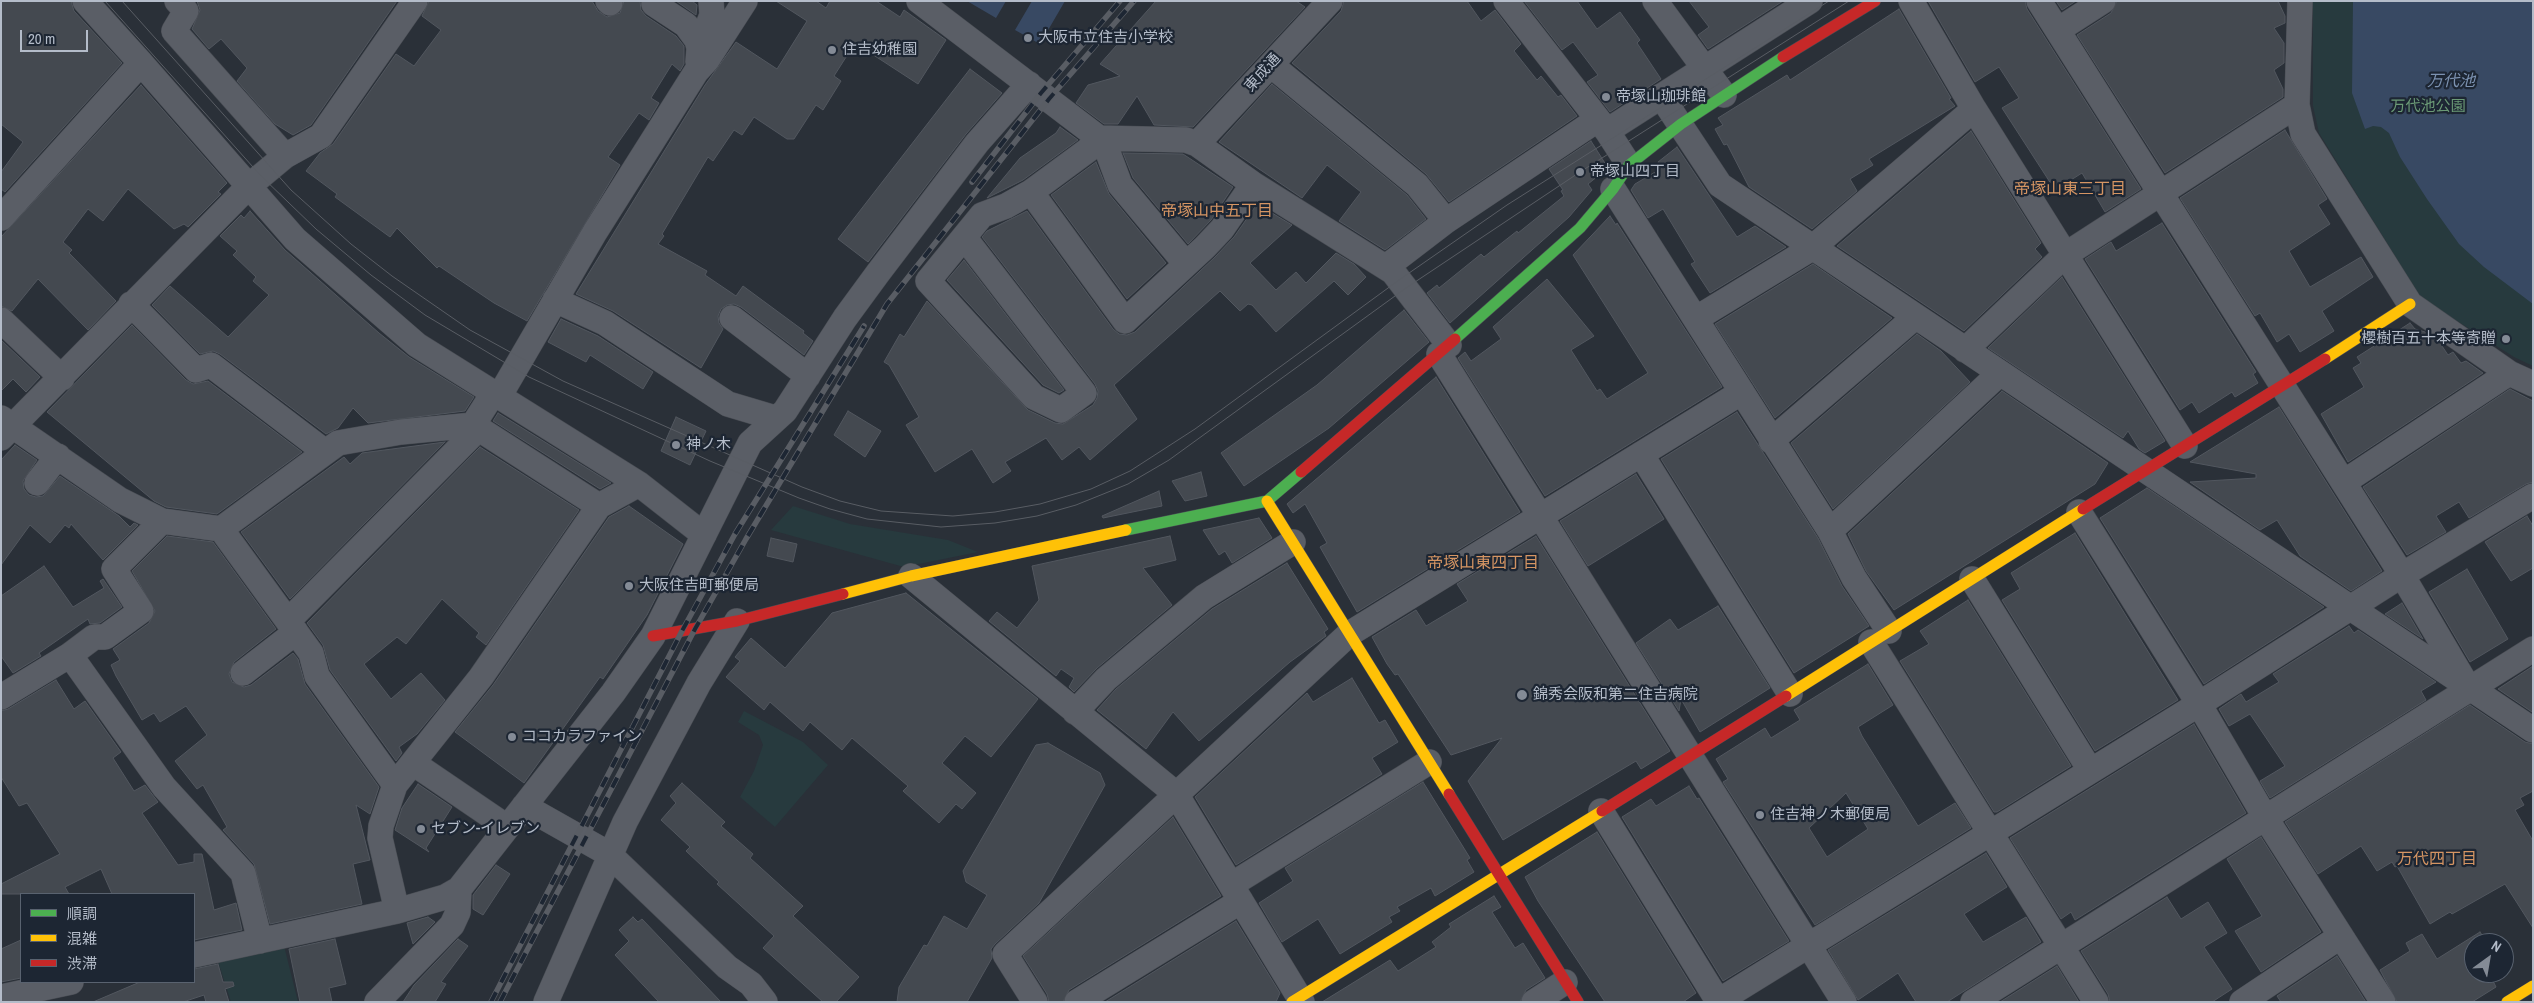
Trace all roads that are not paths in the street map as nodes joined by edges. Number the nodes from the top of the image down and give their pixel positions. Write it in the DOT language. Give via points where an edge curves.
graph roads {
  1 [pos="85,1"];
  2 [pos="177,1"];
  3 [pos="415,1"];
  4 [pos="711,1"];
  5 [pos="745,1"];
  6 [pos="919,1"];
  7 [pos="1330,1"];
  8 [pos="1506,1"];
  9 [pos="1655,1"];
  10 [pos="1875,1"];
  11 [pos="1911,1"];
  12 [pos="2039,1"];
  13 [pos="2103,1"];
  14 [pos="2300,1"];
  15 [pos="1807,2"];
  16 [pos="654,4"];
  17 [pos="2058,30"];
  18 [pos="1825,31"];
  19 [pos="697,60"];
  20 [pos="141,63"];
  21 [pos="1271,64"];
  22 [pos="1705,67"];
  23 [pos="1029,84"];
  24 [pos="1724,95"];
  25 [pos="1661,96"];
  26 [pos="2296,105"];
  27 [pos="1974,109"];
  28 [pos="1681,124"];
  29 [pos="1602,125"];
  30 [pos="1099,138"];
  31 [pos="1197,144"];
  32 [pos="285,156"];
  33 [pos="1629,165"];
  34 [pos="1253,184"];
  35 [pos="249,186"];
  36 [pos="1613,189"];
  37 [pos="1031,192"];
  38 [pos="2160,193"];
  39 [pos="1,218"];
  40 [pos="1446,221"];
  41 [pos="964,237"];
  42 [pos="1812,248"];
  43 [pos="2065,254"];
  44 [pos="1186,264"];
  45 [pos="1386,267"];
  46 [pos="555,300"];
  47 [pos="132,304"];
  48 [pos="2410,304"];
  49 [pos="1914,317"];
  50 [pos="732,318"];
  51 [pos="1697,318"];
  52 [pos="1,320"];
  53 [pos="1444,349"];
  54 [pos="1965,350"];
  55 [pos="2509,373"];
  56 [pos="1999,374"];
  57 [pos="808,376"];
  58 [pos="62,378"];
  59 [pos="2533,384"];
  60 [pos="2283,386"];
  61 [pos="1742,392"];
  62 [pos="497,394"];
  63 [pos="775,418"];
  64 [pos="6,427"];
  65 [pos="476,427"];
  66 [pos="1771,440"];
  67 [pos="2185,446"];
  68 [pos="324,452"];
  69 [pos="1641,454"];
  70 [pos="58,456"];
  71 [pos="2144,471"];
  72 [pos="2344,482"];
  73 [pos="37,483"];
  74 [pos="639,484"];
  75 [pos="2533,496"];
  76 [pos="1267,501"];
  77 [pos="599,506"];
  78 [pos="2079,512"];
  79 [pos="1540,516"];
  80 [pos="162,520"];
  81 [pos="221,529"];
  82 [pos="1830,531"];
  83 [pos="704,535"];
  84 [pos="1293,542"];
  85 [pos="2402,574"];
  86 [pos="911,576"];
  87 [pos="1972,579"];
  88 [pos="2350,608"];
  89 [pos="737,621"];
  90 [pos="292,627"];
  91 [pos="1349,634"];
  92 [pos="653,636"];
  93 [pos="1880,637"];
  94 [pos="2533,649"];
  95 [pos="70,655"];
  96 [pos="244,673"];
  97 [pos="2469,688"];
  98 [pos="1790,694"];
  99 [pos="1,698"];
  100 [pos="2199,704"];
  101 [pos="1075,712"];
  102 [pos="2533,730"];
  103 [pos="1690,757"];
  104 [pos="1429,762"];
  105 [pos="414,763"];
  106 [pos="2090,770"];
  107 [pos="395,785"];
  108 [pos="1176,794"];
  109 [pos="524,806"];
  110 [pos="1601,811"];
  111 [pos="2265,817"];
  112 [pos="507,828"];
  113 [pos="1990,831"];
  114 [pos="609,854"];
  115 [pos="1499,874"];
  116 [pos="458,890"];
  117 [pos="1236,893"];
  118 [pos="398,910"];
  119 [pos="2341,936"];
  120 [pos="260,941"];
  121 [pos="1808,944"];
  122 [pos="2061,946"];
  123 [pos="195,955"];
  124 [pos="66,983"];
  125 [pos="2533,986"];
  126 [pos="1572,992"];
  127 [pos="1,997"];
  128 [pos="1298,1000"];
  129 [pos="1717,1001"];
  130 [pos="377,1002"];
  131 [pos="546,1002"];
  132 [pos="764,1002"];
  133 [pos="1035,1002"];
  134 [pos="1077,1002"];
  135 [pos="1534,1002"];
  136 [pos="1844,1002"];
  137 [pos="1973,1002"];
  138 [pos="2096,1002"];
  139 [pos="2242,1002"];
  140 [pos="2383,1002"];
  141 [pos="2507,1002"];
  1 -- 20 [label="street"];
  2 -- 32 [label="street" via="186,11 174,31"];
  3 -- 32 [label="street" via="321,136"];
  4 -- 19 [label="street" via="712,15"];
  5 -- 19 [label="street" via="707,60"];
  6 -- 23 [label="street"];
  7 -- 21 [label="street, 東成通"];
  8 -- 29 [label="street"];
  9 -- 22 [label="street"];
  10 -- 18 [label="street"];
  11 -- 27 [label="street"];
  12 -- 17 [label="street"];
  13 -- 17 [label="street"];
  14 -- 26 [label="street"];
  15 -- 18 [label="street"];
  15 -- 22 [label="street"];
  16 -- 19 [label="street" via="686,26 697,40"];
  17 -- 38 [label="street"];
  18 -- 24 [label="street"];
  19 -- 46 [label="street"];
  20 -- 35 [label="street"];
  20 -- 39 [label="street"];
  21 -- 31 [label="street, 東成通"];
  21 -- 40 [label="street" via="1417,185"];
  22 -- 24 [label="street"];
  22 -- 25 [label="street"];
  23 -- 30 [label="street"];
  23 -- 57 [label="street" via="976,144 905,237 845,318"];
  24 -- 28 [label="street"];
  25 -- 28 [label="street"];
  25 -- 29 [label="street"];
  26 -- 38 [label="street"];
  26 -- 48 [label="street" via="2302,134"];
  27 -- 42 [label="street"];
  27 -- 43 [label="street"];
  28 -- 33 [label="street"];
  28 -- 42 [label="street" via="1720,185"];
  29 -- 33 [label="street"];
  29 -- 40 [label="street"];
  30 -- 31 [label="street" via="1186,140"];
  30 -- 37 [label="street" via="1088,150"];
  30 -- 44 [label="street" via="1120,185"];
  31 -- 34 [label="street"];
  32 -- 35 [label="street"];
  33 -- 36 [label="street"];
  34 -- 44 [label="street" via="1222,229"];
  34 -- 45 [label="street"];
  35 -- 47 [label="street"];
  35 -- 62 [label="street" via="295,239 417,345"];
  36 -- 51 [label="street"];
  36 -- 53 [label="street" via="1580,228"];
  37 -- 41 [label="street" via="982,215"];
  37 -- 44 [label="street" via="1125,320"];
  38 -- 43 [label="street"];
  38 -- 60 [label="street"];
  40 -- 45 [label="street"];
  41 -- 41 [label="street" via="928,281 1034,397 1061,410 1084,393"];
  42 -- 49 [label="street"];
  42 -- 51 [label="street"];
  43 -- 54 [label="street"];
  43 -- 67 [label="street"];
  45 -- 53 [label="street" via="1393,272"];
  46 -- 62 [label="street"];
  46 -- 63 [label="street" via="605,322 728,404"];
  47 -- 58 [label="street"];
  47 -- 68 [label="street" via="196,370 211,365"];
  48 -- 55 [label="street"];
  48 -- 60 [label="street"];
  49 -- 54 [label="street"];
  49 -- 66 [label="street"];
  50 -- 57 [label="street"];
  51 -- 61 [label="street"];
  52 -- 58 [label="street"];
  53 -- 76 [label="street"];
  53 -- 79 [label="street"];
  54 -- 56 [label="street"];
  55 -- 59 [label="street"];
  55 -- 72 [label="street"];
  56 -- 71 [label="street"];
  56 -- 82 [label="street"];
  57 -- 63 [label="street" via="785,411"];
  58 -- 64 [label="street"];
  60 -- 67 [label="street"];
  60 -- 72 [label="street"];
  61 -- 66 [label="street"];
  61 -- 69 [label="street"];
  62 -- 65 [label="street"];
  62 -- 74 [label="street"];
  63 -- 83 [label="street" via="750,443"];
  64 -- 70 [label="street"];
  65 -- 68 [label="street" via="401,432 338,443"];
  65 -- 77 [label="street"];
  65 -- 90 [label="street"];
  66 -- 82 [label="street"];
  67 -- 71 [label="street"];
  68 -- 81 [label="street"];
  69 -- 79 [label="street"];
  69 -- 98 [label="street"];
  70 -- 73 [label="street"];
  70 -- 80 [label="street" via="120,500"];
  71 -- 78 [label="street"];
  71 -- 88 [label="street"];
  72 -- 85 [label="street"];
  74 -- 77 [label="street"];
  74 -- 83 [label="street"];
  75 -- 85 [label="street"];
  76 -- 84 [label="street"];
  76 -- 86 [label="street"];
  77 -- 105 [label="street" via="481,677"];
  78 -- 87 [label="street"];
  78 -- 100 [label="street"];
  79 -- 91 [label="street"];
  79 -- 103 [label="street"];
  80 -- 81 [label="street"];
  80 -- 95 [label="street" via="114,569 141,611 105,637 94,636"];
  81 -- 90 [label="street"];
  82 -- 93 [label="street"];
  83 -- 92 [label="street"];
  84 -- 91 [label="street"];
  84 -- 101 [label="street" via="1204,597 1106,679"];
  85 -- 88 [label="street"];
  85 -- 97 [label="street"];
  86 -- 89 [label="street"];
  86 -- 101 [label="street"];
  87 -- 93 [label="street"];
  87 -- 106 [label="street"];
  88 -- 97 [label="street"];
  88 -- 100 [label="street"];
  89 -- 92 [label="street"];
  89 -- 114 [label="street" via="699,683"];
  90 -- 96 [label="street"];
  90 -- 107 [label="street" via="311,653 317,676"];
  91 -- 104 [label="street"];
  91 -- 108 [label="street"];
  92 -- 109 [label="street" via="613,693"];
  93 -- 98 [label="street"];
  93 -- 113 [label="street"];
  94 -- 97 [label="street"];
  95 -- 99 [label="street"];
  95 -- 120 [label="street" via="164,787 243,873"];
  97 -- 102 [label="street"];
  97 -- 111 [label="street"];
  98 -- 103 [label="street"];
  100 -- 106 [label="street"];
  100 -- 111 [label="street"];
  101 -- 108 [label="street"];
  103 -- 110 [label="street"];
  103 -- 121 [label="street"];
  104 -- 115 [label="street"];
  104 -- 117 [label="street"];
  105 -- 107 [label="street"];
  105 -- 112 [label="street"];
  106 -- 113 [label="street"];
  107 -- 118 [label="street" via="380,838"];
  108 -- 117 [label="street"];
  108 -- 133 [label="street" via="1005,954"];
  109 -- 112 [label="street"];
  109 -- 114 [label="street"];
  110 -- 115 [label="street"];
  110 -- 129 [label="street"];
  111 -- 119 [label="street"];
  111 -- 122 [label="street"];
  112 -- 116 [label="street"];
  113 -- 121 [label="street"];
  113 -- 122 [label="street"];
  114 -- 131 [label="street"];
  114 -- 132 [label="street" via="727,967 751,984"];
  115 -- 126 [label="street"];
  115 -- 128 [label="street"];
  116 -- 118 [label="street" via="445,897"];
  116 -- 130 [label="street" via="458,912 452,926"];
  117 -- 128 [label="street"];
  117 -- 134 [label="street"];
  118 -- 120 [label="street"];
  119 -- 139 [label="street"];
  119 -- 140 [label="street"];
  120 -- 123 [label="street"];
  121 -- 129 [label="street"];
  121 -- 136 [label="street"];
  122 -- 137 [label="street"];
  122 -- 138 [label="street"];
  124 -- 127 [label="street"];
  125 -- 141 [label="street"];
  126 -- 135 [label="street"];
}
